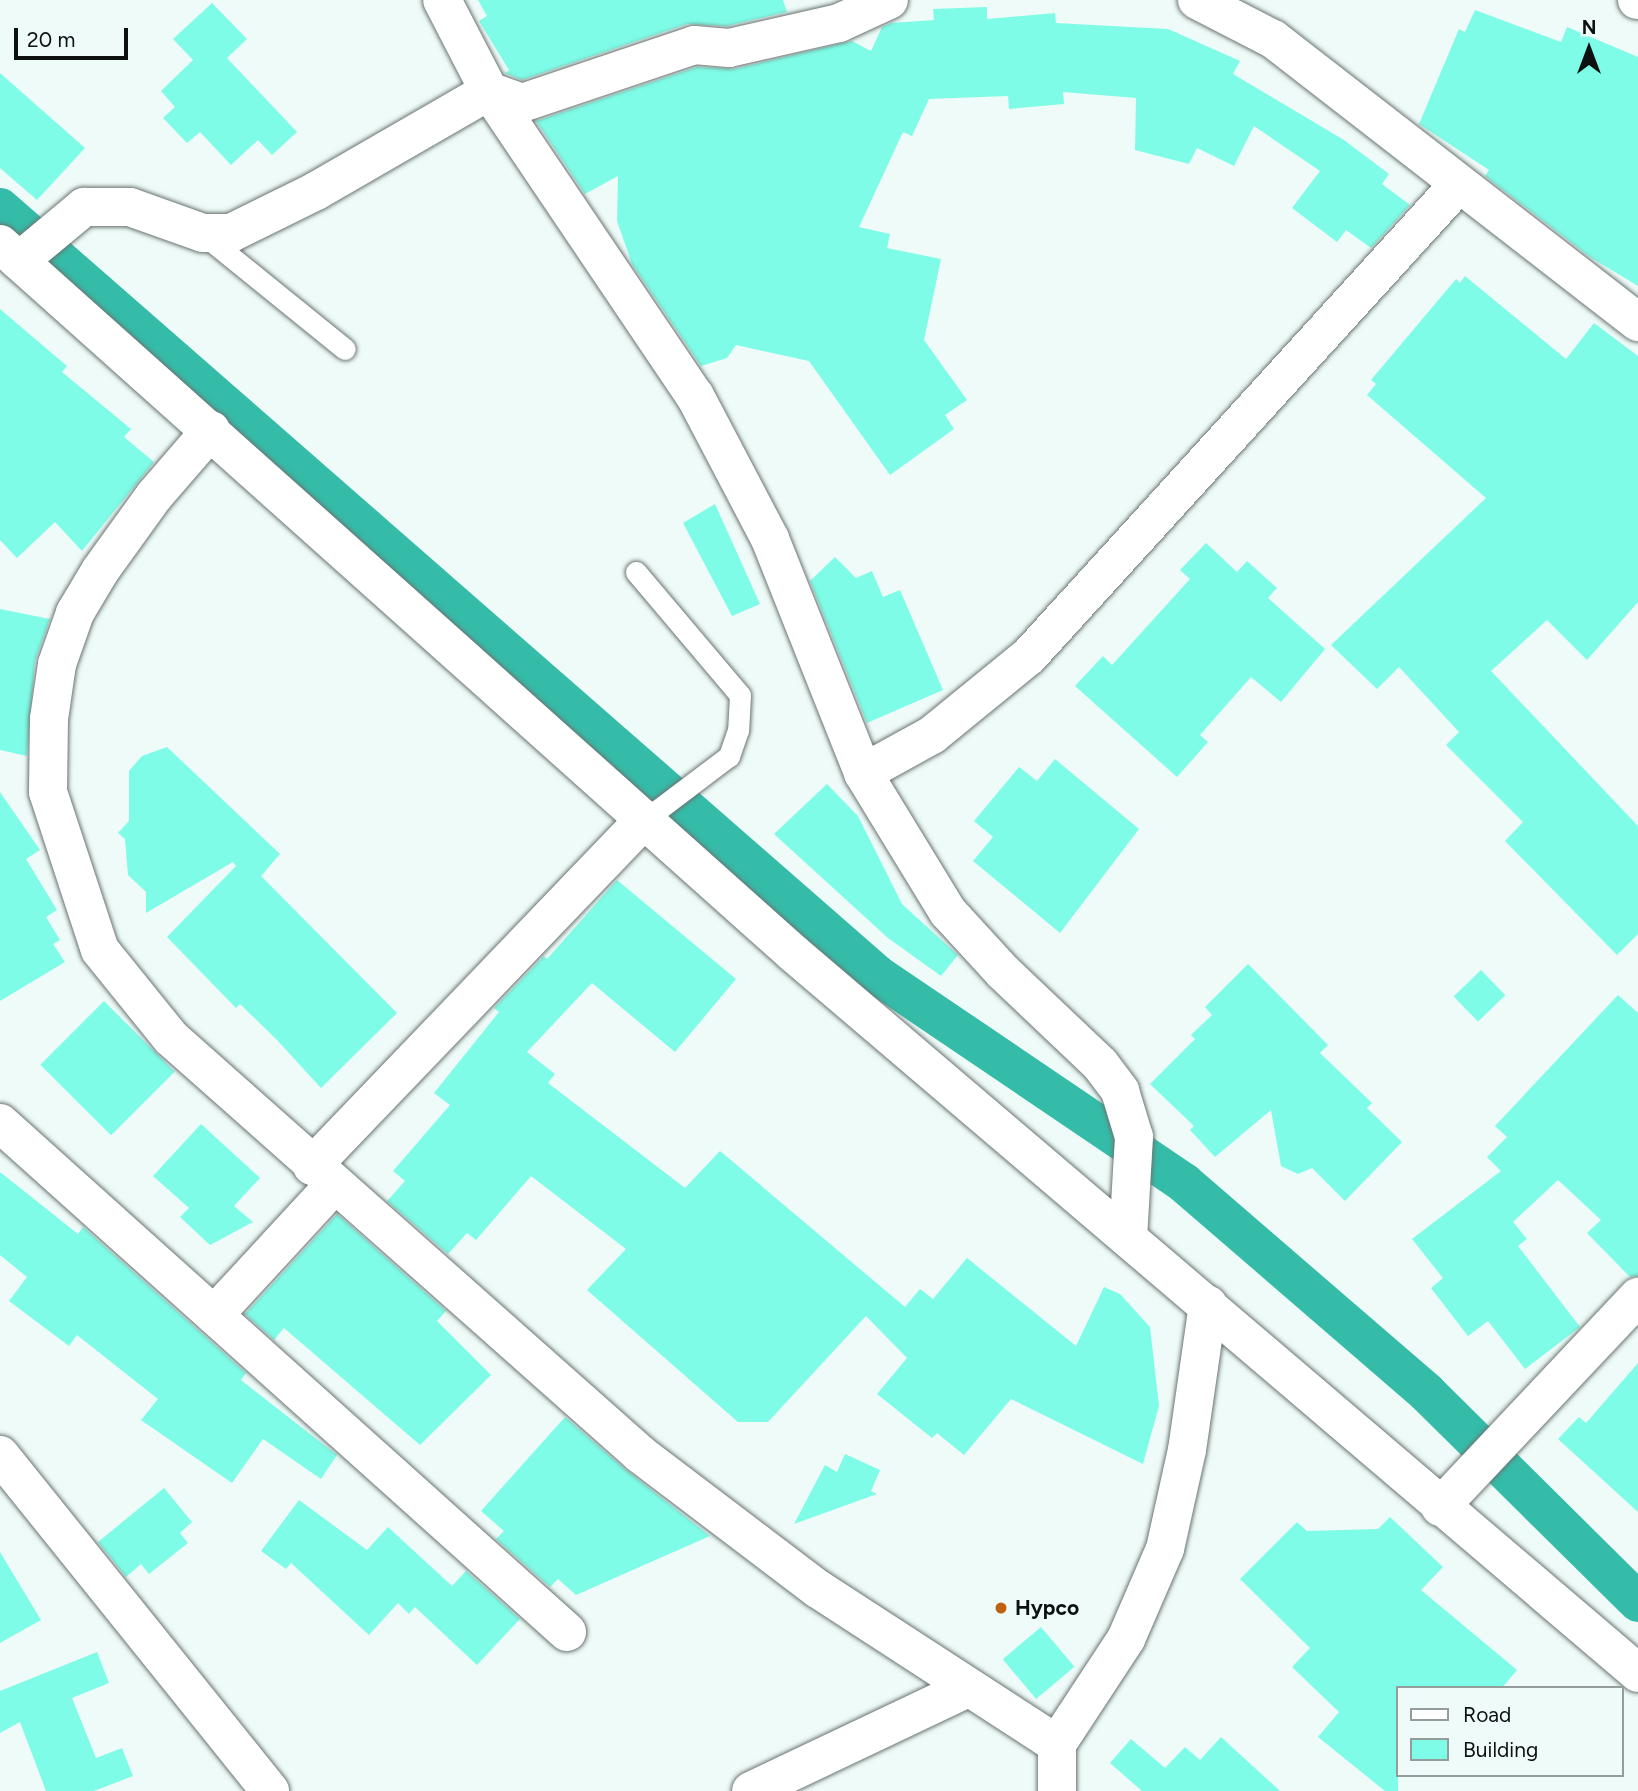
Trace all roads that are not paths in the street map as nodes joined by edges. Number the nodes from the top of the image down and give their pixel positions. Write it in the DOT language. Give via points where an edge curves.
graph roads {
  1 [pos="442,0"];
  2 [pos="888,0"];
  3 [pos="1197,0"];
  4 [pos="489,91"];
  5 [pos="1458,185"];
  6 [pos="203,233"];
  7 [pos="18,250"];
  8 [pos="1638,322"];
  9 [pos="345,349"];
  10 [pos="211,430"];
  11 [pos="636,572"];
  12 [pos="863,773"];
  13 [pos="642,821"];
  14 [pos="0,1123"];
  15 [pos="323,1175"];
  16 [pos="1128,1238"];
  17 [pos="1638,1297"];
  18 [pos="1208,1305"];
  19 [pos="214,1315"];
  20 [pos="0,1455"];
  21 [pos="1440,1507"];
  22 [pos="567,1632"];
  23 [pos="1638,1673"];
  24 [pos="968,1688"];
  25 [pos="1060,1776"];
  26 [pos="270,1791"];
  27 [pos="751,1791"];
  1 -- 4 [label="street"];
  2 -- 4 [label="street" via="839,23 729,48 694,45 522,103"];
  3 -- 5 [label="street" via="1273,39"];
  4 -- 6 [label="street" via="253,225 231,233"];
  4 -- 12 [label="street" via="695,396 770,540"];
  5 -- 8 [label="street"];
  5 -- 12 [label="street" via="1029,656 932,735"];
  6 -- 7 [label="street" via="131,207 83,207"];
  6 -- 9 [label="lane"];
  7 -- 10 [label="street"];
  10 -- 13 [label="street"];
  10 -- 15 [label="street" via="154,496 75,613 57,664 49,719 48,792 100,950 171,1038"];
  11 -- 13 [label="lane" via="740,695 738,730 729,756"];
  12 -- 16 [label="street" via="948,912 1003,972 1100,1064 1120,1091 1134,1137"];
  13 -- 15 [label="street"];
  13 -- 16 [label="street"];
  14 -- 19 [label="street"];
  15 -- 19 [label="street"];
  15 -- 24 [label="street" via="722,1521"];
  16 -- 18 [label="street"];
  17 -- 21 [label="street"];
  18 -- 21 [label="street"];
  18 -- 25 [label="street" via="1187,1450 1165,1549"];
  19 -- 22 [label="street"];
  20 -- 26 [label="street"];
  21 -- 23 [label="street"];
  24 -- 25 [label="street"];
  24 -- 27 [label="street"];
}
